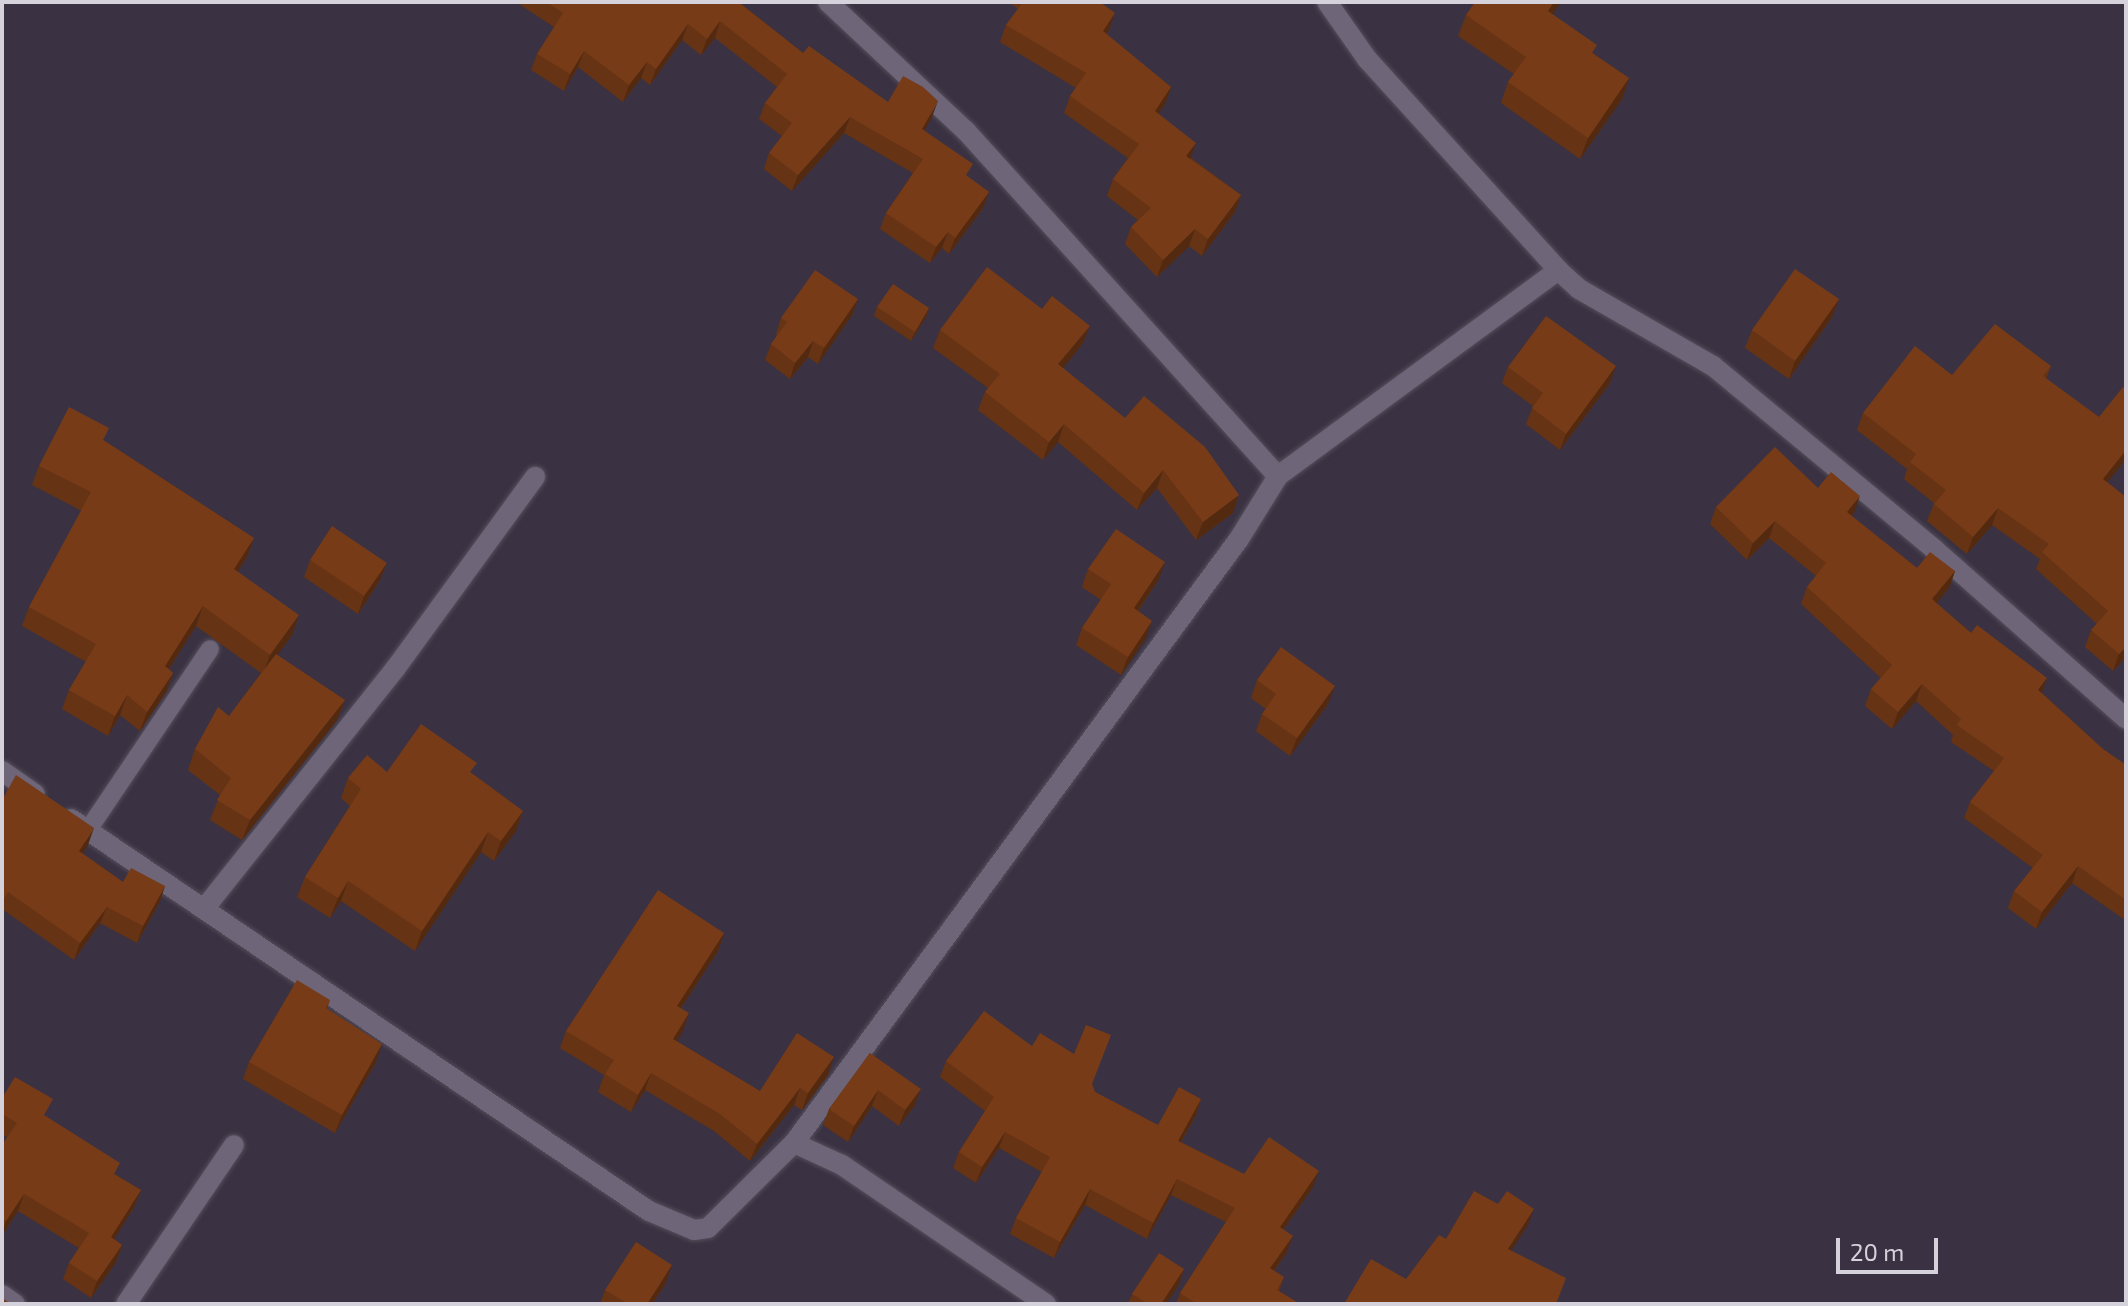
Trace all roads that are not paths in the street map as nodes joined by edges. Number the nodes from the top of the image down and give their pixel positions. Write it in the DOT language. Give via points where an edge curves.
graph roads {
  1 [pos="828,2"];
  2 [pos="1327,2"];
  3 [pos="1558,270"];
  4 [pos="1278,476"];
  5 [pos="535,477"];
  6 [pos="210,649"];
  7 [pos="2126,719"];
  8 [pos="2,771"];
  9 [pos="88,830"];
  10 [pos="204,909"];
  11 [pos="794,1143"];
  12 [pos="234,1145"];
  13 [pos="2,1295"];
  14 [pos="15,1304"];
  15 [pos="126,1304"];
  16 [pos="1046,1304"];
  1 -- 4 [label="street" via="966,131 1251,453"];
  2 -- 3 [label="street" via="1367,59"];
  3 -- 4 [label="street"];
  3 -- 7 [label="street" via="1579,289 1713,366 1933,548"];
  4 -- 11 [label="street" via="1239,539"];
  5 -- 10 [label="street" via="395,669"];
  6 -- 9 [label="lane"];
  8 -- 9 [label="street"];
  9 -- 10 [label="street"];
  10 -- 11 [label="street" via="673,1223 708,1228"];
  11 -- 16 [label="street" via="842,1165"];
  12 -- 15 [label="street"];
  13 -- 14 [label="street"];
}
